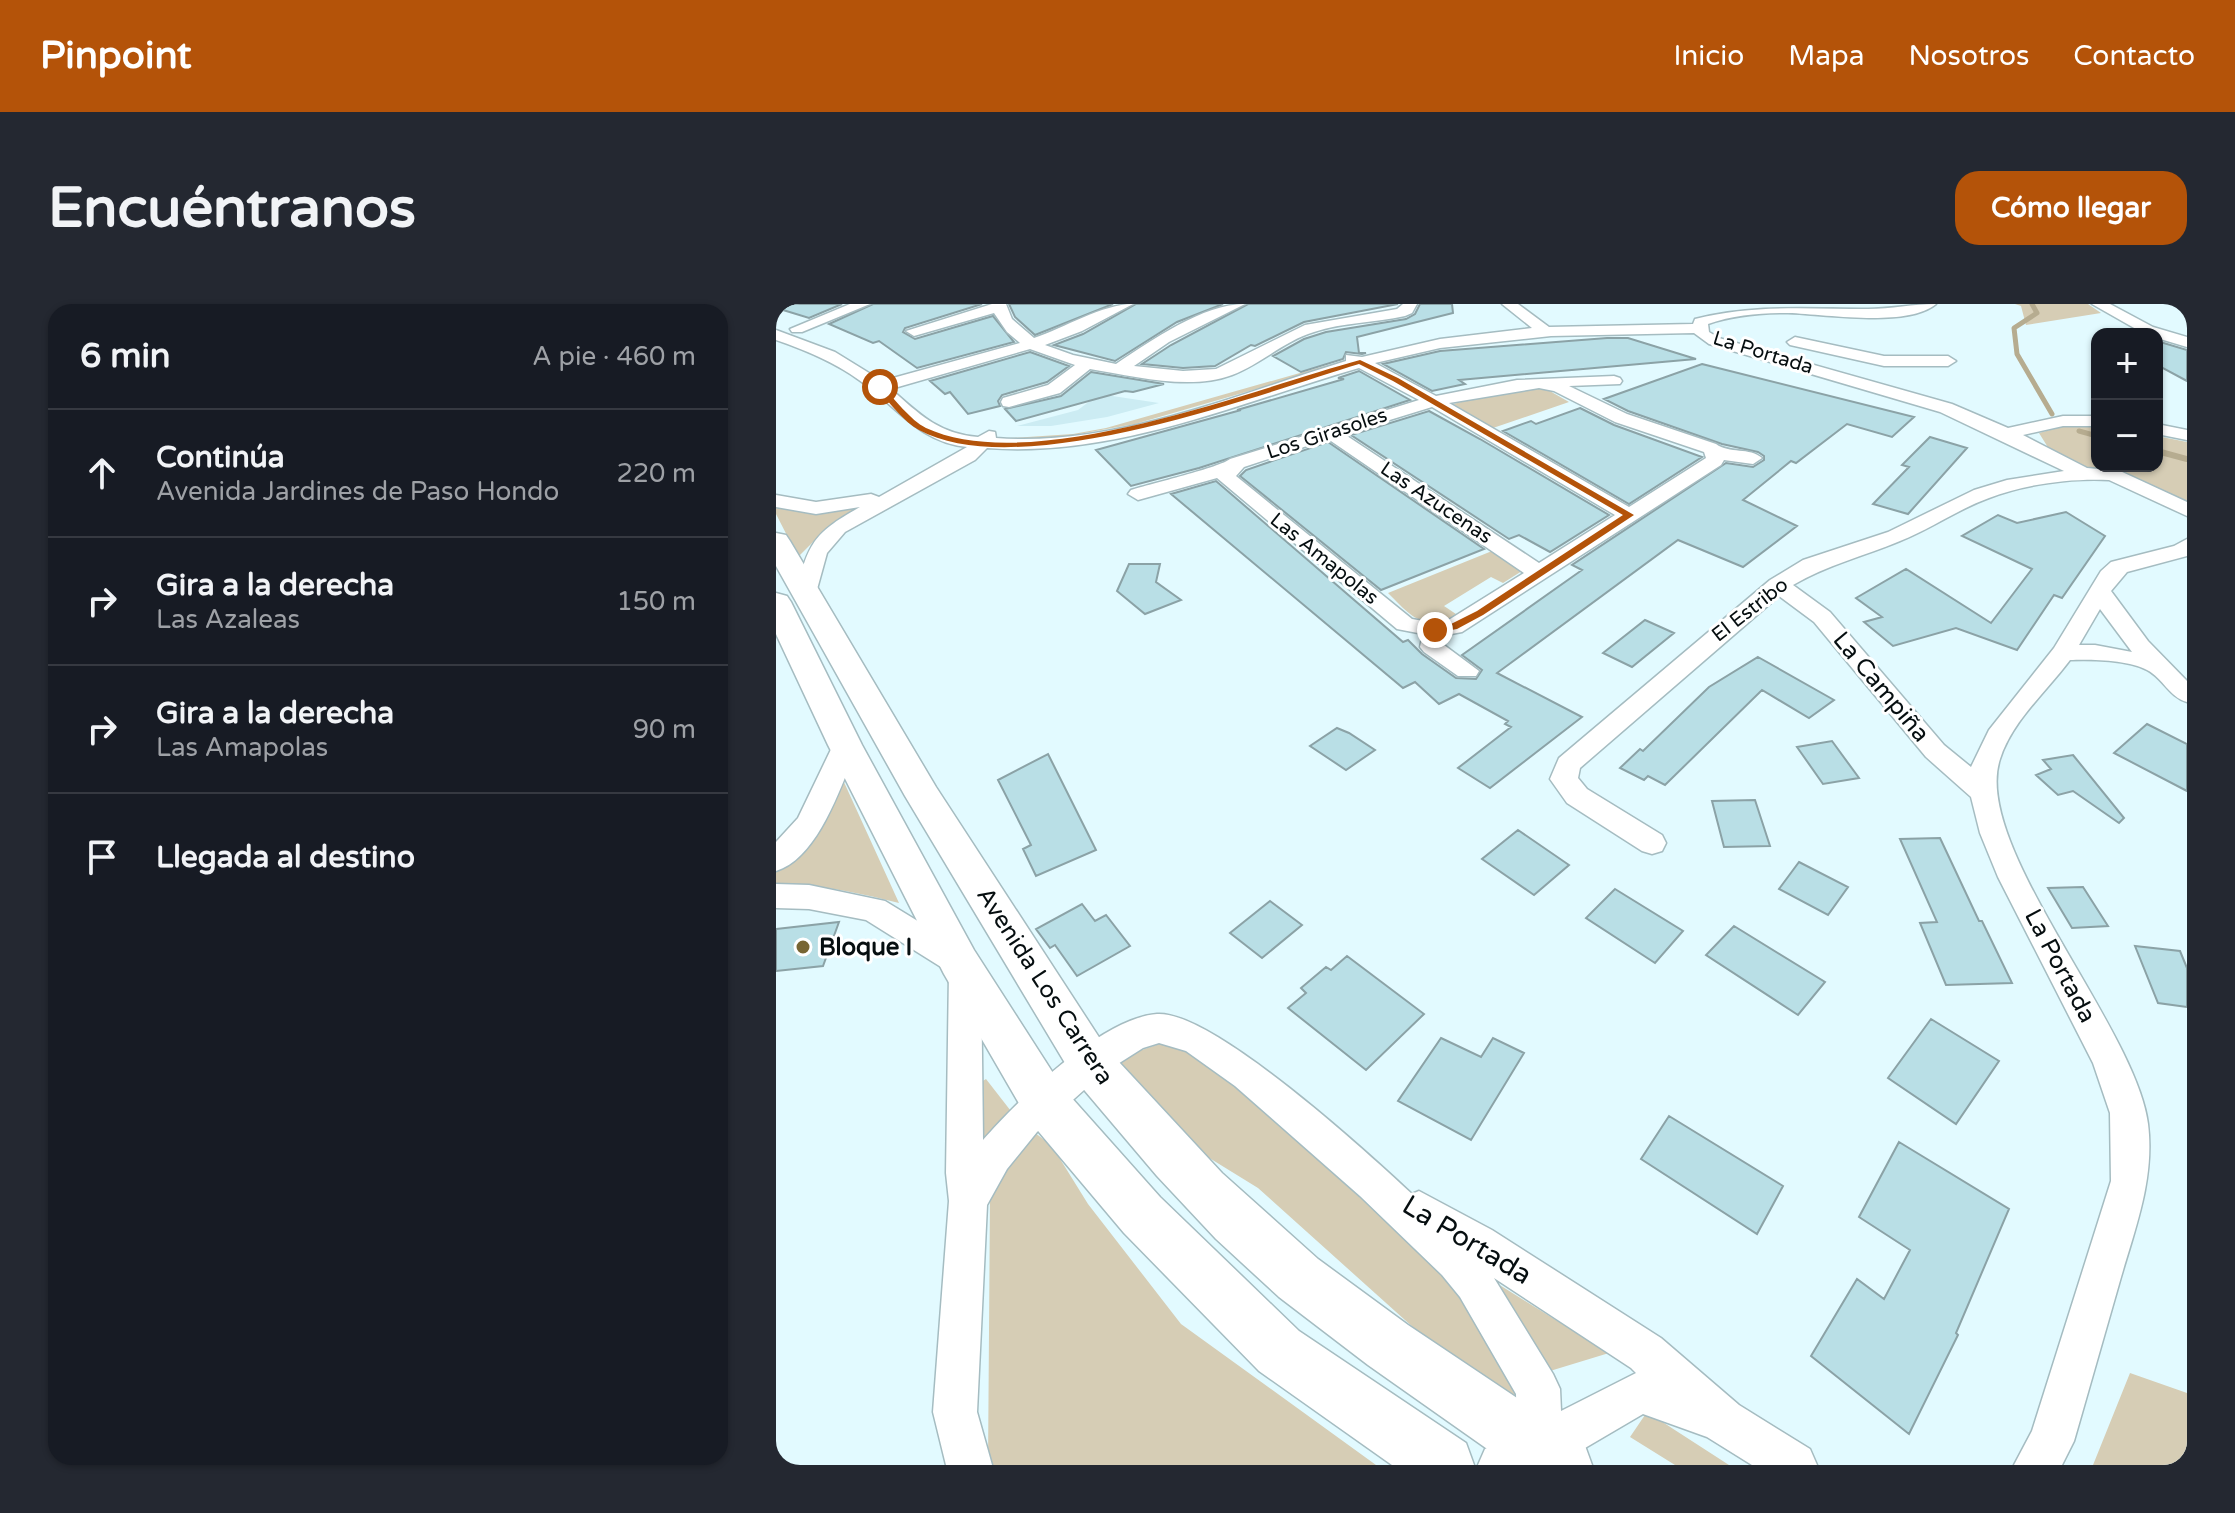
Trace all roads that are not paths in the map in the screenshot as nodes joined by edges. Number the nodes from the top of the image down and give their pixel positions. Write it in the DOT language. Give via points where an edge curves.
graph roads {
  1 [pos="863,304"];
  2 [pos="1126,304"];
  3 [pos="1238,304"];
  4 [pos="1388,304"];
  5 [pos="1410,304"];
  6 [pos="1929,304"];
  7 [pos="2099,304"];
  8 [pos="999,306"];
  9 [pos="1511,306"];
  10 [pos="1371,316"];
  11 [pos="776,322"];
  12 [pos="1700,325"];
  13 [pos="797,329"];
  14 [pos="1492,329"];
  15 [pos="1544,329"];
  16 [pos="914,331"];
  17 [pos="776,335"];
  18 [pos="1795,342"];
  19 [pos="2187,342"];
  20 [pos="1032,344"];
  21 [pos="1948,361"];
  22 [pos="1089,362"];
  23 [pos="1361,362"];
  24 [pos="1900,362"];
  25 [pos="1122,367"];
  26 [pos="901,381"];
  27 [pos="1614,381"];
  28 [pos="1543,384"];
  29 [pos="1878,386"];
  30 [pos="880,387"];
  31 [pos="1009,402"];
  32 [pos="1427,402"];
  33 [pos="2091,421"];
  34 [pos="2163,430"];
  35 [pos="1331,433"];
  36 [pos="2006,434"];
  37 [pos="2187,435"];
  38 [pos="986,438"];
  39 [pos="1716,454"];
  40 [pos="1753,458"];
  41 [pos="1228,471"];
  42 [pos="2083,473"];
  43 [pos="922,483"];
  44 [pos="1138,494"];
  45 [pos="776,501"];
  46 [pos="1629,515"];
  47 [pos="2186,528"];
  48 [pos="776,541"];
  49 [pos="2161,558"];
  50 [pos="2187,562"];
  51 [pos="1541,574"];
  52 [pos="1778,585"];
  53 [pos="2100,591"];
  54 [pos="791,598"];
  55 [pos="1435,630"];
  56 [pos="2062,653"];
  57 [pos="2155,664"];
  58 [pos="1467,671"];
  59 [pos="2187,694"];
  60 [pos="845,745"];
  61 [pos="1983,792"];
  62 [pos="1652,843"];
  63 [pos="776,860"];
  64 [pos="776,896"];
  65 [pos="962,967"];
  66 [pos="1090,1063"];
  67 [pos="1045,1103"];
  68 [pos="1373,1183"];
  69 [pos="968,1201"];
  70 [pos="955,1412"];
  71 [pos="1723,1421"];
  72 [pos="1534,1460"];
  73 [pos="950,1465"];
  74 [pos="969,1465"];
  75 [pos="1444,1465"];
  76 [pos="1794,1465"];
  77 [pos="2037,1465"];
  1 -- 13 [label="street"];
  2 -- 20 [label="street"];
  3 -- 25 [label="street" via="1164,339"];
  4 -- 10 [label="street"];
  5 -- 10 [label="street" via="1400,313"];
  6 -- 12 [label="street, La Portada" via="1873,314 1738,305 1714,311"];
  7 -- 19 [label="street" via="2139,326"];
  8 -- 16 [label="street"];
  8 -- 20 [label="street" via="1006,322"];
  9 -- 14 [label="street" via="1513,317"];
  9 -- 15 [label="street"];
  10 -- 25 [label="street" via="1303,330 1218,374"];
  11 -- 13 [label="street"];
  12 -- 15 [label="street"];
  12 -- 29 [label="street, La Portada" via="1714,341"];
  13 -- 26 [label="street" via="834,343"];
  14 -- 15 [label="street"];
  14 -- 23 [label="street" via="1389,344"];
  15 -- 23 [label="street"];
  17 -- 30 [label="street" via="830,355"];
  18 -- 24 [label="street, La Portada"];
  20 -- 22 [label="street"];
  20 -- 26 [label="street" via="1010,355"];
  21 -- 24 [label="street, La Portada"];
  22 -- 25 [label="street"];
  22 -- 31 [label="street" via="1054,389"];
  23 -- 32 [label="street" via="1386,382"];
  23 -- 38 [label="street" via="1113,433 1051,443"];
  24 -- 29 [label="street" via="1901,369"];
  26 -- 30 [label="street"];
  26 -- 38 [label="street" via="925,408"];
  27 -- 28 [label="street, Los Girasoles"];
  28 -- 32 [label="street, Los Girasoles" via="1508,385"];
  28 -- 39 [label="street"];
  29 -- 36 [label="street, La Portada"];
  30 -- 38 [label="street" via="919,427 938,435"];
  32 -- 35 [label="street, Los Girasoles"];
  32 -- 46 [label="street"];
  33 -- 36 [label="street" via="2063,421"];
  34 -- 37 [label="street"];
  35 -- 41 [label="street, Los Girasoles" via="1237,463"];
  35 -- 51 [label="street, Las Azucenas"];
  36 -- 42 [label="street, La Portada"];
  38 -- 43 [label="street" via="968,456"];
  39 -- 40 [label="street"];
  39 -- 46 [label="street" via="1714,461"];
  41 -- 44 [label="street, Los Girasoles"];
  41 -- 55 [label="street, Las Amapolas" via="1226,478 1405,624"];
  42 -- 47 [label="street, La Portada" via="2113,475"];
  42 -- 52 [label="street, El Estribo" via="1981,494 1895,536 1811,565"];
  43 -- 45 [label="street" via="851,505 816,508"];
  43 -- 54 [label="street" via="838,528 817,552"];
  46 -- 51 [label="street"];
  47 -- 49 [label="street, La Portada" via="2181,551"];
  48 -- 54 [label="main road, Avenida Los Carrera"];
  49 -- 50 [label="street"];
  49 -- 53 [label="street, La Portada" via="2119,567"];
  51 -- 55 [label="street" via="1454,627"];
  52 -- 61 [label="street, La Campiña" via="1822,617 1935,751"];
  52 -- 62 [label="street, El Estribo" via="1568,764 1564,779 1577,796"];
  53 -- 56 [label="street, La Portada"];
  53 -- 57 [label="street" via="2120,625"];
  54 -- 60 [label="main road, Avenida Los Carrera"];
  54 -- 66 [label="main road, Avenida Los Carrera"];
  55 -- 58 [label="street" via="1432,647"];
  56 -- 57 [label="street" via="2095,652"];
  56 -- 61 [label="street, La Portada" via="1997,740 1985,763"];
  57 -- 59 [label="street"];
  60 -- 63 [label="street" via="810,824"];
  60 -- 65 [label="main road, Avenida Los Carrera"];
  61 -- 77 [label="street, La Portada" via="1996,846 2093,1027 2123,1091 2133,1137 2130,1181 2051,1441"];
  64 -- 65 [label="street" via="874,909"];
  65 -- 67 [label="main road, Avenida Los Carrera"];
  65 -- 69 [label="street"];
  66 -- 67 [label="street, La Portada"];
  66 -- 68 [label="street, La Portada" via="1133,1036 1159,1028 1197,1040 1247,1075"];
  66 -- 72 [label="main road, Avenida Los Carrera" via="1208,1196 1330,1303"];
  67 -- 69 [label="street, La Portada" via="994,1156"];
  67 -- 75 [label="main road, Avenida Los Carrera" via="1142,1215 1279,1351"];
  68 -- 71 [label="street, La Portada" via="1646,1353"];
  68 -- 72 [label="street, La Portada" via="1474,1283 1538,1389"];
  69 -- 70 [label="street"];
  70 -- 73 [label="street"];
  70 -- 74 [label="street"];
  71 -- 72 [label="street" via="1642,1392 1612,1406"];
  71 -- 76 [label="street, La Portada"];
}
